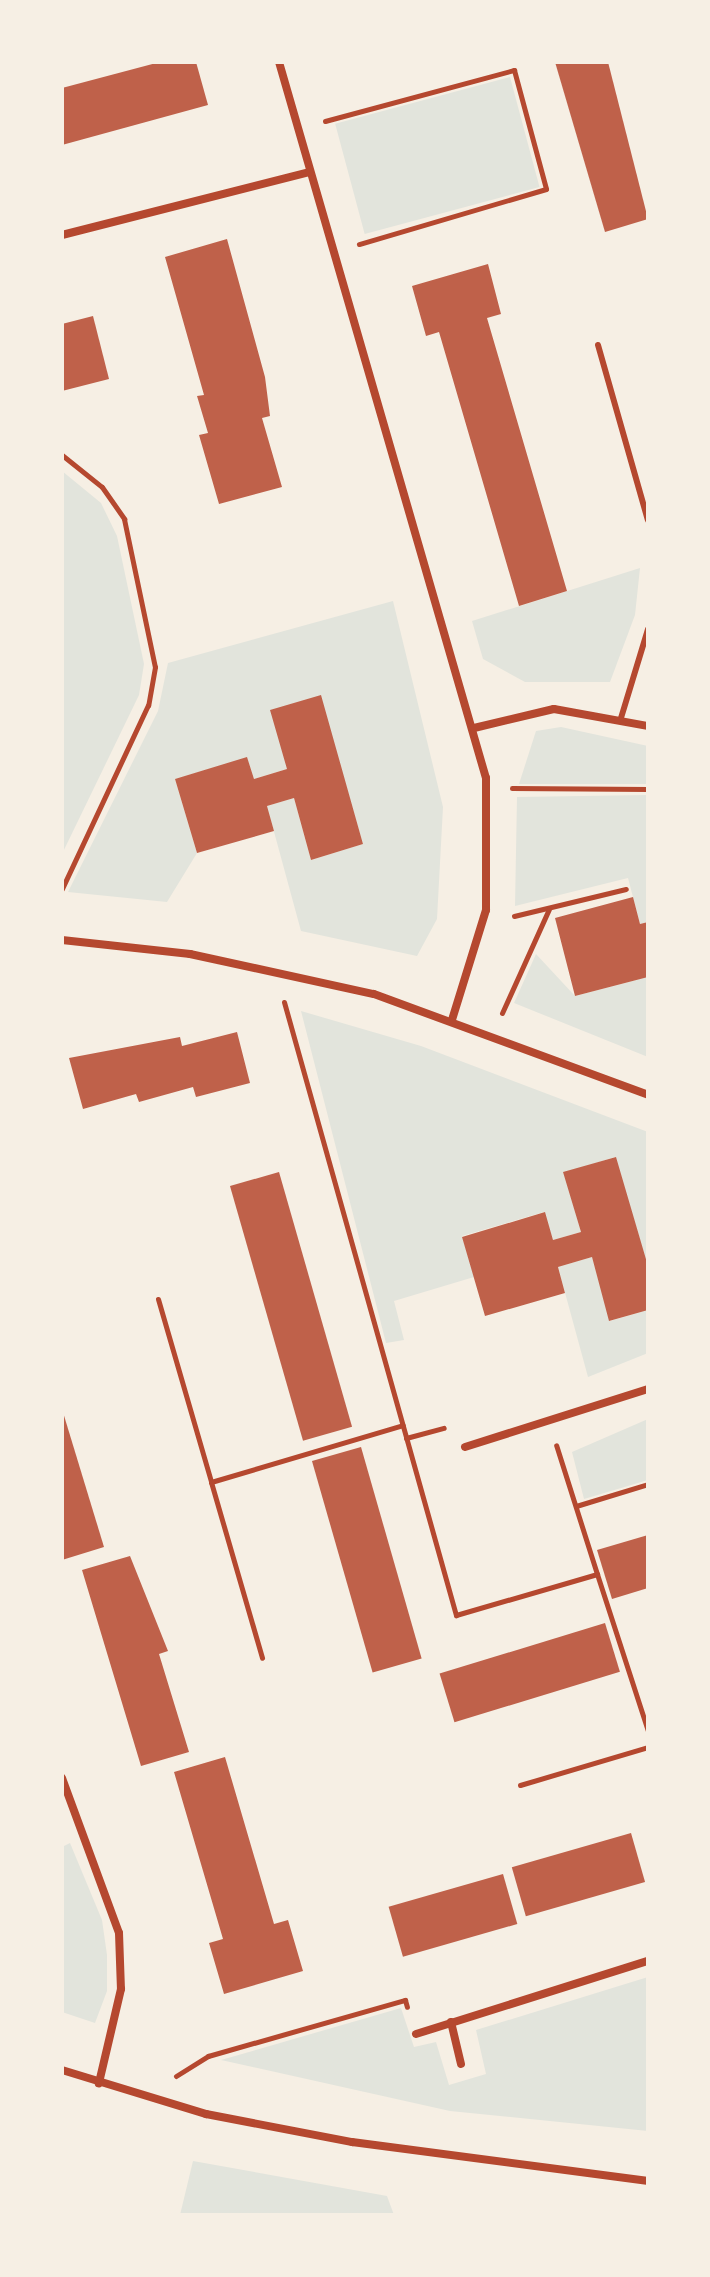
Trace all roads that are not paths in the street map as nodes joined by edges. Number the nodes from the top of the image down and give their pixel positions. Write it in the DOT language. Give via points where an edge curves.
graph roads {
  1 [pos="279,62"];
  2 [pos="309,172"];
  3 [pos="62,235"];
  4 [pos="598,345"];
  5 [pos="648,520"];
  6 [pos="648,629"];
  7 [pos="621,718"];
  8 [pos="648,726"];
  9 [pos="474,728"];
  10 [pos="62,940"];
  11 [pos="452,1020"];
  12 [pos="648,1095"];
  13 [pos="648,1389"];
  14 [pos="465,1447"];
  15 [pos="62,1778"];
  16 [pos="648,1961"];
  17 [pos="451,2022"];
  18 [pos="416,2034"];
  19 [pos="461,2064"];
  20 [pos="62,2070"];
  21 [pos="99,2083"];
  22 [pos="648,2181"];
  1 -- 2 [label="street"];
  2 -- 3 [label="street"];
  2 -- 9 [label="street"];
  4 -- 5 [label="lane"];
  6 -- 7 [label="lane"];
  7 -- 8 [label="street"];
  7 -- 9 [label="street" via="554,709"];
  9 -- 11 [label="street" via="487,788 483,924"];
  10 -- 11 [label="street" via="275,970"];
  11 -- 12 [label="street"];
  13 -- 14 [label="street"];
  15 -- 21 [label="street" via="119,1933 121,1989"];
  16 -- 17 [label="street"];
  17 -- 18 [label="street"];
  17 -- 19 [label="street"];
  20 -- 21 [label="street"];
  21 -- 22 [label="street" via="352,2142"];
}
